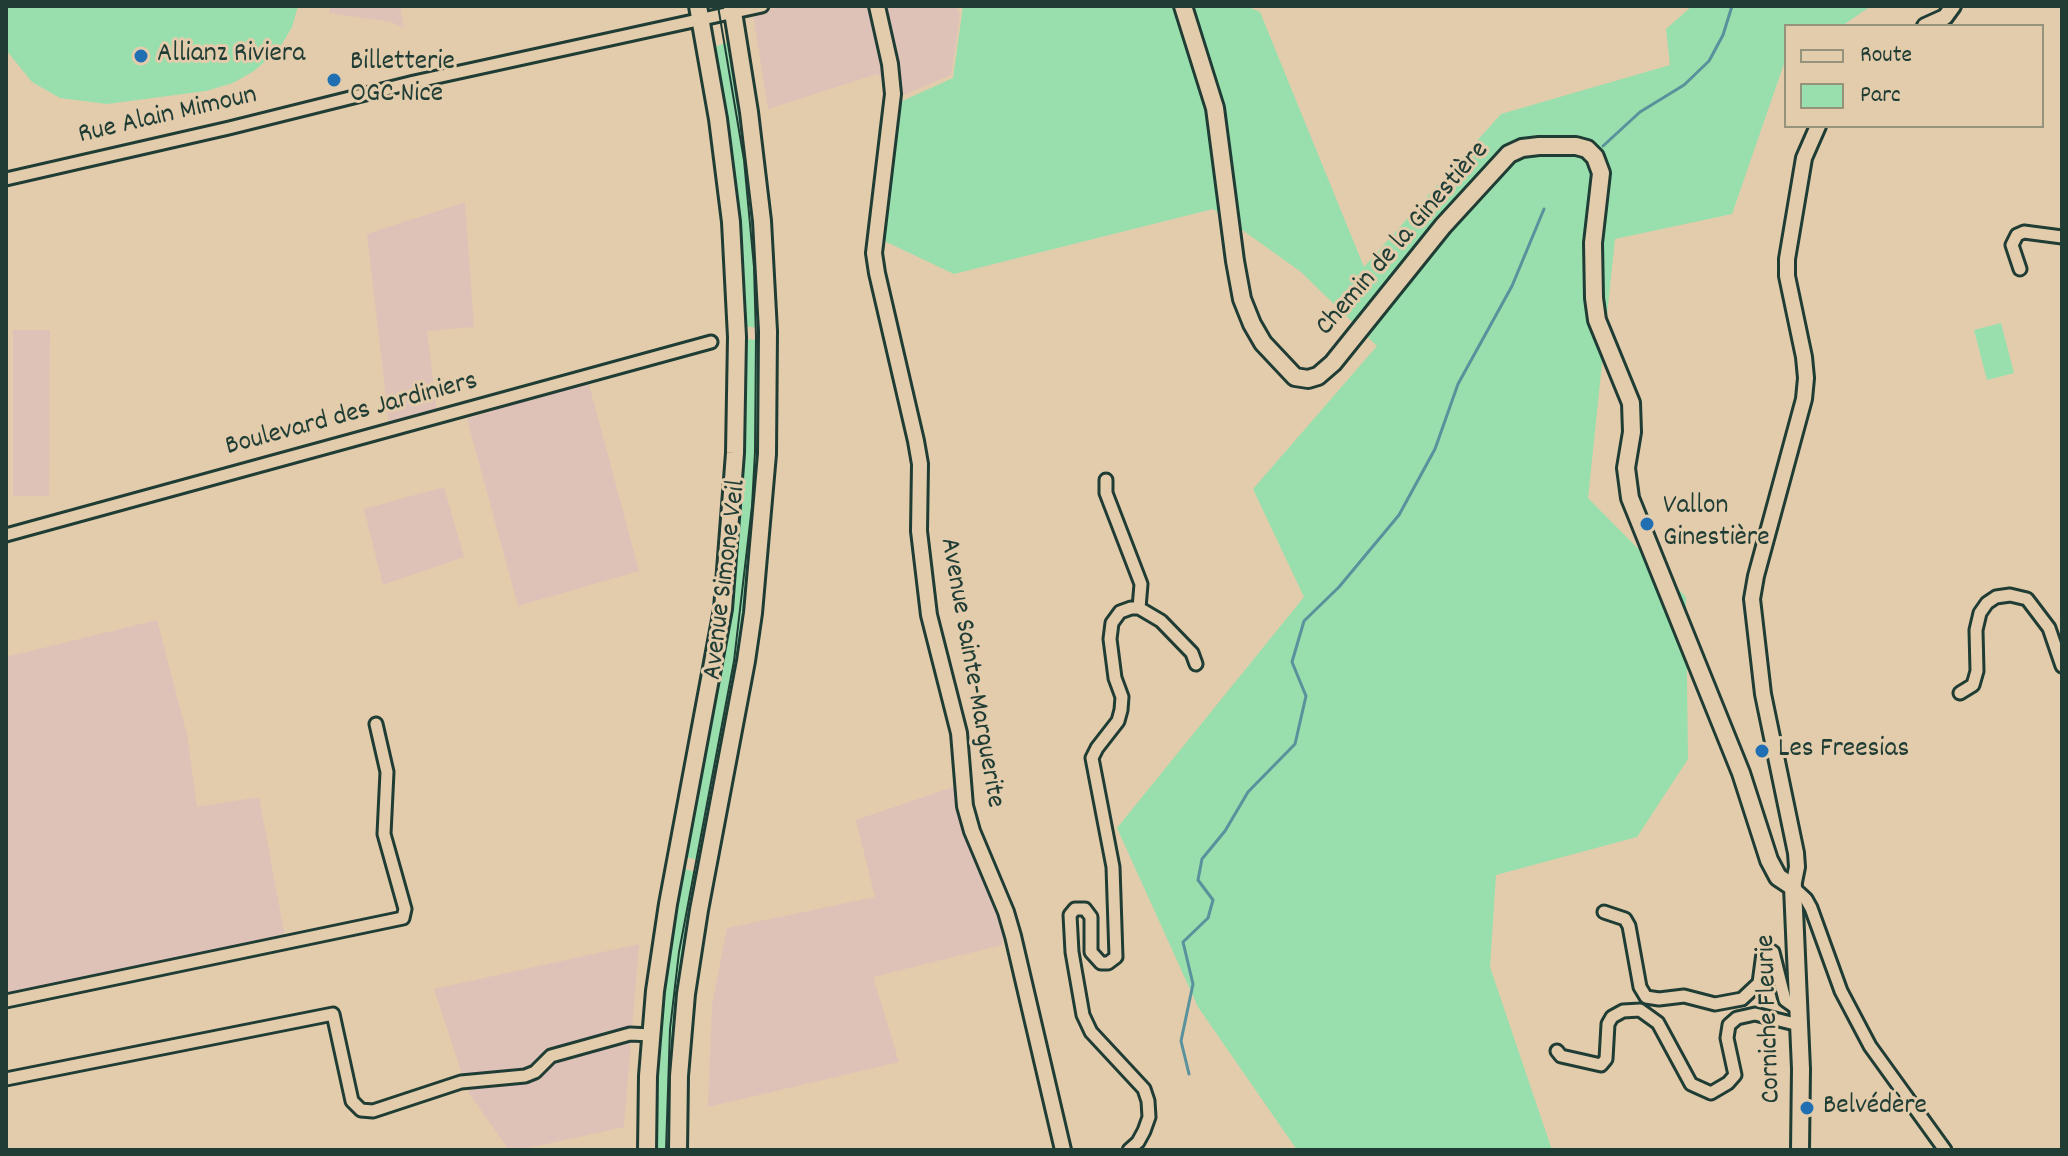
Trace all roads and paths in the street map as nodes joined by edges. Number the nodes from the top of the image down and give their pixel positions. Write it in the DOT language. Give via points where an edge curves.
graph roads {
  1 [pos="762,6"];
  2 [pos="877,6"];
  3 [pos="1183,6"];
  4 [pos="1953,6"];
  5 [pos="732,10"];
  6 [pos="700,13"];
  7 [pos="1929,24"];
  8 [pos="1817,128"];
  9 [pos="6,179"];
  10 [pos="2062,237"];
  11 [pos="2020,269"];
  12 [pos="711,342"];
  13 [pos="1106,480"];
  14 [pos="6,535"];
  15 [pos="1139,608"];
  16 [pos="1196,664"];
  17 [pos="2062,666"];
  18 [pos="1960,693"];
  19 [pos="376,724"];
  20 [pos="1793,887"];
  21 [pos="1604,912"];
  22 [pos="6,1001"];
  23 [pos="1799,1017"];
  24 [pos="651,1035"];
  25 [pos="1557,1051"];
  26 [pos="6,1079"];
  27 [pos="647,1150"];
  28 [pos="678,1150"];
  29 [pos="1063,1150"];
  30 [pos="1129,1150"];
  31 [pos="1800,1150"];
  32 [pos="1945,1150"];
  1 -- 5 [label="street, Rue Alain Mimoun"];
  2 -- 29 [label="street, Avenue Sainte-Marguerite" via="893,94 874,253 916,441 927,600 959,733 965,806 1013,936"];
  3 -- 20 [label="main road, Chemin de la Ginestière" via="1215,108 1242,299 1263,343 1295,377 1318,376 1333,363 1443,226 1509,154 1522,148 1576,146 1595,157 1601,173 1593,243 1594,298 1597,320 1631,403 1626,468 1630,498 1741,773 1769,860 1778,877"];
  4 -- 7 [label="street"];
  5 -- 6 [label="street, Rue Alain Mimoun"];
  5 -- 28 [label="main road, Avenue Simone Veil" via="762,221 767,454 746,661 689,967"];
  6 -- 9 [label="street, Rue Alain Mimoun"];
  6 -- 24 [label="main road, Avenue Simone Veil" via="731,222 737,337 735,453 723,609 668,904"];
  8 -- 20 [label="street" via="1804,158 1787,259 1804,357 1804,399 1752,599 1763,694 1796,853"];
  10 -- 11 [label="street" via="2017,235 2012,245"];
  12 -- 14 [label="street, Boulevard des Jardiniers"];
  13 -- 15 [label="street" via="1106,493 1141,584"];
  15 -- 16 [label="street" via="1161,621"];
  15 -- 30 [label="street" via="1120,612 1112,623 1121,710 1092,758 1113,867 1116,957 1101,963 1091,952 1091,917 1085,909 1070,915 1083,1015 1091,1032 1144,1089 1148,1101 1144,1131"];
  17 -- 18 [label="street" via="2049,628 2027,599 1996,597 1980,613 1973,685"];
  19 -- 22 [label="street" via="387,772 384,834 403,918"];
  20 -- 23 [label="main road, Corniche Fleurie"];
  20 -- 32 [label="street" via="1811,908 1841,991 1870,1046"];
  21 -- 23 [label="street" via="1625,919 1629,926 1646,997 1684,996 1715,1004 1742,999 1759,983 1767,949 1773,952 1785,1000"];
  23 -- 25 [label="street" via="1737,1018 1729,1025 1727,1038 1735,1075 1711,1093 1691,1084 1658,1023 1640,1010 1612,1017 1601,1065"];
  23 -- 31 [label="main road, Corniche Fleurie"];
  24 -- 26 [label="street" via="630,1034 551,1056 525,1076 461,1082 373,1111 361,1110 352,1101 333,1014"];
  24 -- 27 [label="main road, Avenue Simone Veil"];
}
